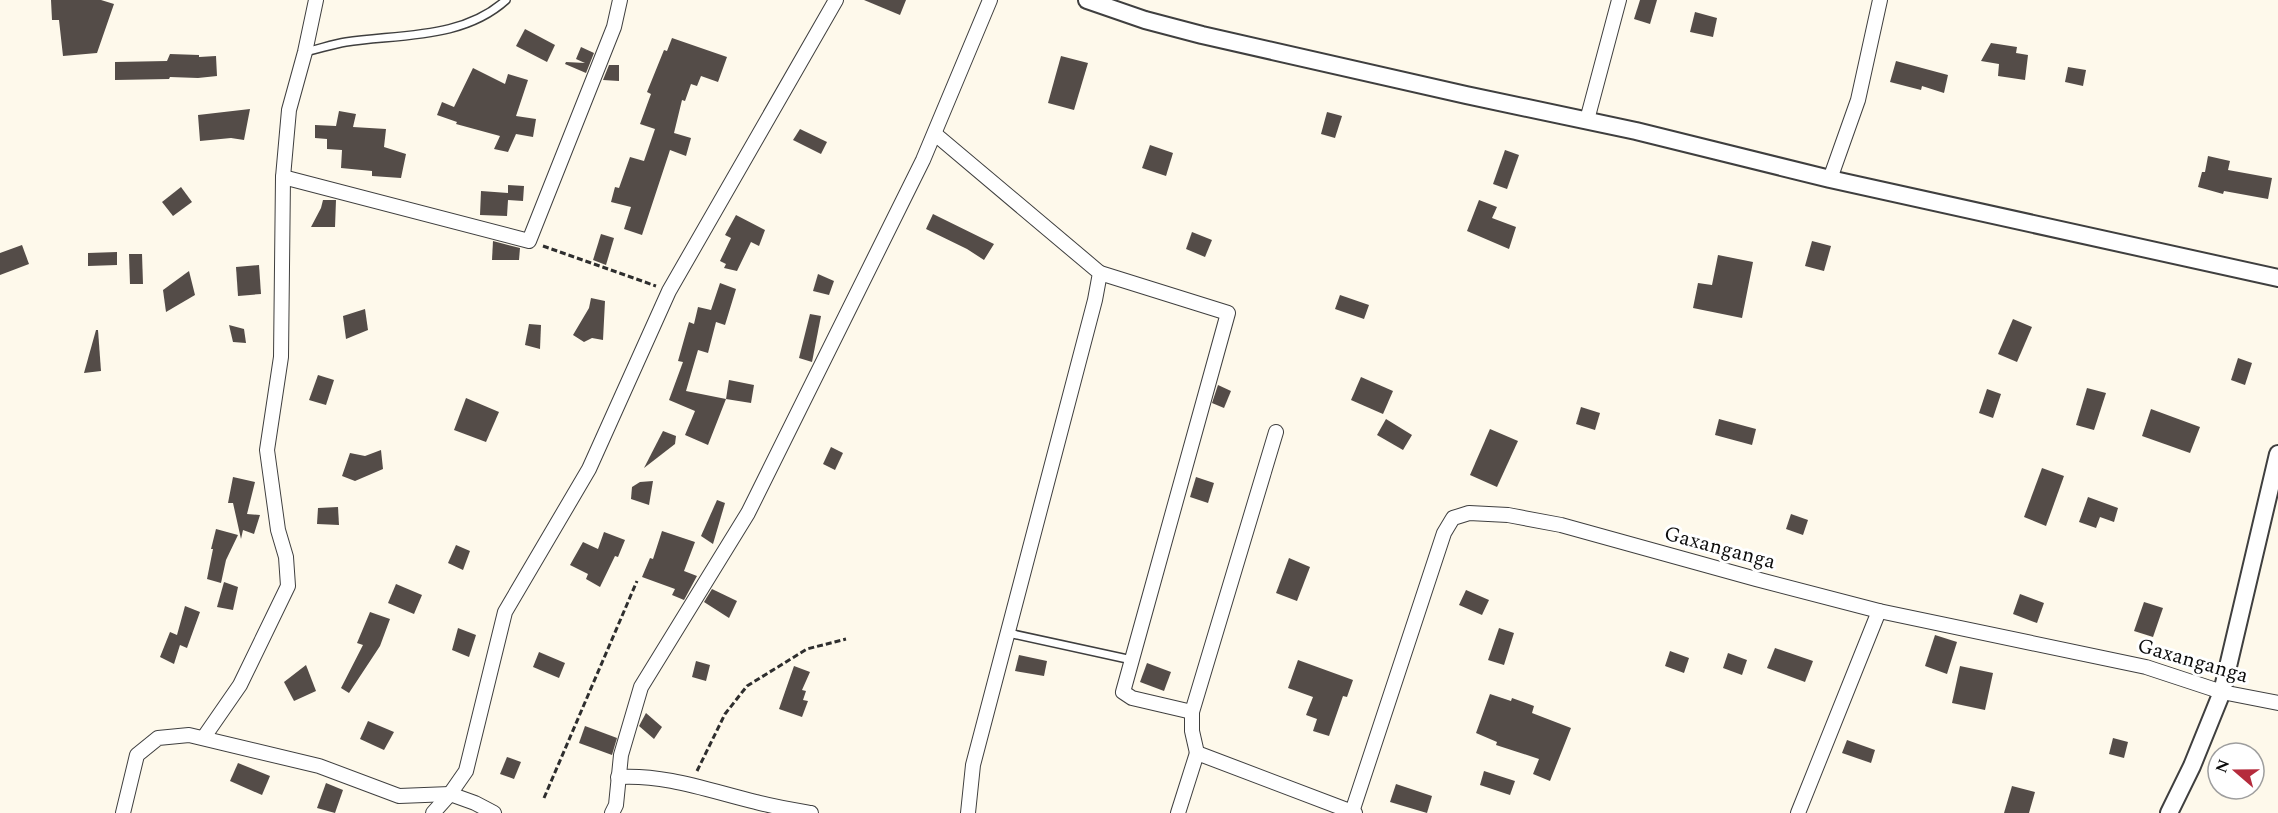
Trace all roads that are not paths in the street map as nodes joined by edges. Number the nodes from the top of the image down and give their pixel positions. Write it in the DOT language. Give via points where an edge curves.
graph roads {
  1 [pos="316,0"];
  2 [pos="506,0"];
  3 [pos="620,0"];
  4 [pos="836,0"];
  5 [pos="990,0"];
  6 [pos="1087,0"];
  7 [pos="1619,0"];
  8 [pos="1880,0"];
  9 [pos="306,52"];
  10 [pos="1587,120"];
  11 [pos="934,134"];
  12 [pos="284,177"];
  13 [pos="1830,179"];
  14 [pos="1100,273"];
  15 [pos="2278,278"];
  16 [pos="1276,432"];
  17 [pos="2278,454"];
  18 [pos="1879,611"];
  19 [pos="1008,633"];
  20 [pos="1132,660"];
  21 [pos="2222,692"];
  22 [pos="2278,703"];
  23 [pos="1192,712"];
  24 [pos="204,737"];
  25 [pos="1197,753"];
  26 [pos="618,777"];
  27 [pos="450,795"];
  28 [pos="1354,812"];
  29 [pos="123,813"];
  30 [pos="433,813"];
  31 [pos="494,813"];
  32 [pos="612,813"];
  33 [pos="811,813"];
  34 [pos="968,813"];
  35 [pos="1178,813"];
  36 [pos="1798,813"];
  37 [pos="2169,813"];
  1 -- 9 [label="street"];
  2 -- 9 [label="lane" via="494,11 464,26 346,42"];
  3 -- 12 [label="street" via="614,27 529,241"];
  4 -- 27 [label="street" via="669,291 589,469 505,612 466,771"];
  5 -- 11 [label="street"];
  6 -- 10 [label="street" via="1202,35"];
  7 -- 10 [label="street"];
  8 -- 13 [label="street" via="1858,100"];
  9 -- 12 [label="street" via="289,110"];
  10 -- 13 [label="street"];
  11 -- 14 [label="street"];
  11 -- 26 [label="street" via="748,513 641,687"];
  12 -- 24 [label="street" via="281,357 267,450 288,586 240,685"];
  13 -- 15 [label="street"];
  14 -- 19 [label="street"];
  14 -- 20 [label="street" via="1228,313"];
  16 -- 23 [label="street"];
  17 -- 21 [label="street"];
  18 -- 21 [label="street, Gaxanganga" via="2146,667"];
  18 -- 28 [label="street, Gaxanganga" via="1562,525 1508,515 1469,513 1453,518 1444,532"];
  18 -- 36 [label="street"];
  19 -- 20 [label="lane"];
  19 -- 34 [label="street" via="973,765"];
  20 -- 23 [label="street" via="1124,692 1132,698"];
  21 -- 22 [label="street, Gaxanganga"];
  21 -- 37 [label="street"];
  23 -- 25 [label="street"];
  24 -- 27 [label="street" via="319,766 399,796"];
  24 -- 29 [label="street" via="158,738 137,755"];
  25 -- 28 [label="street"];
  25 -- 35 [label="street"];
  26 -- 32 [label="street"];
  26 -- 33 [label="street" via="692,784 757,803"];
  27 -- 30 [label="street"];
  27 -- 31 [label="street"];
}
